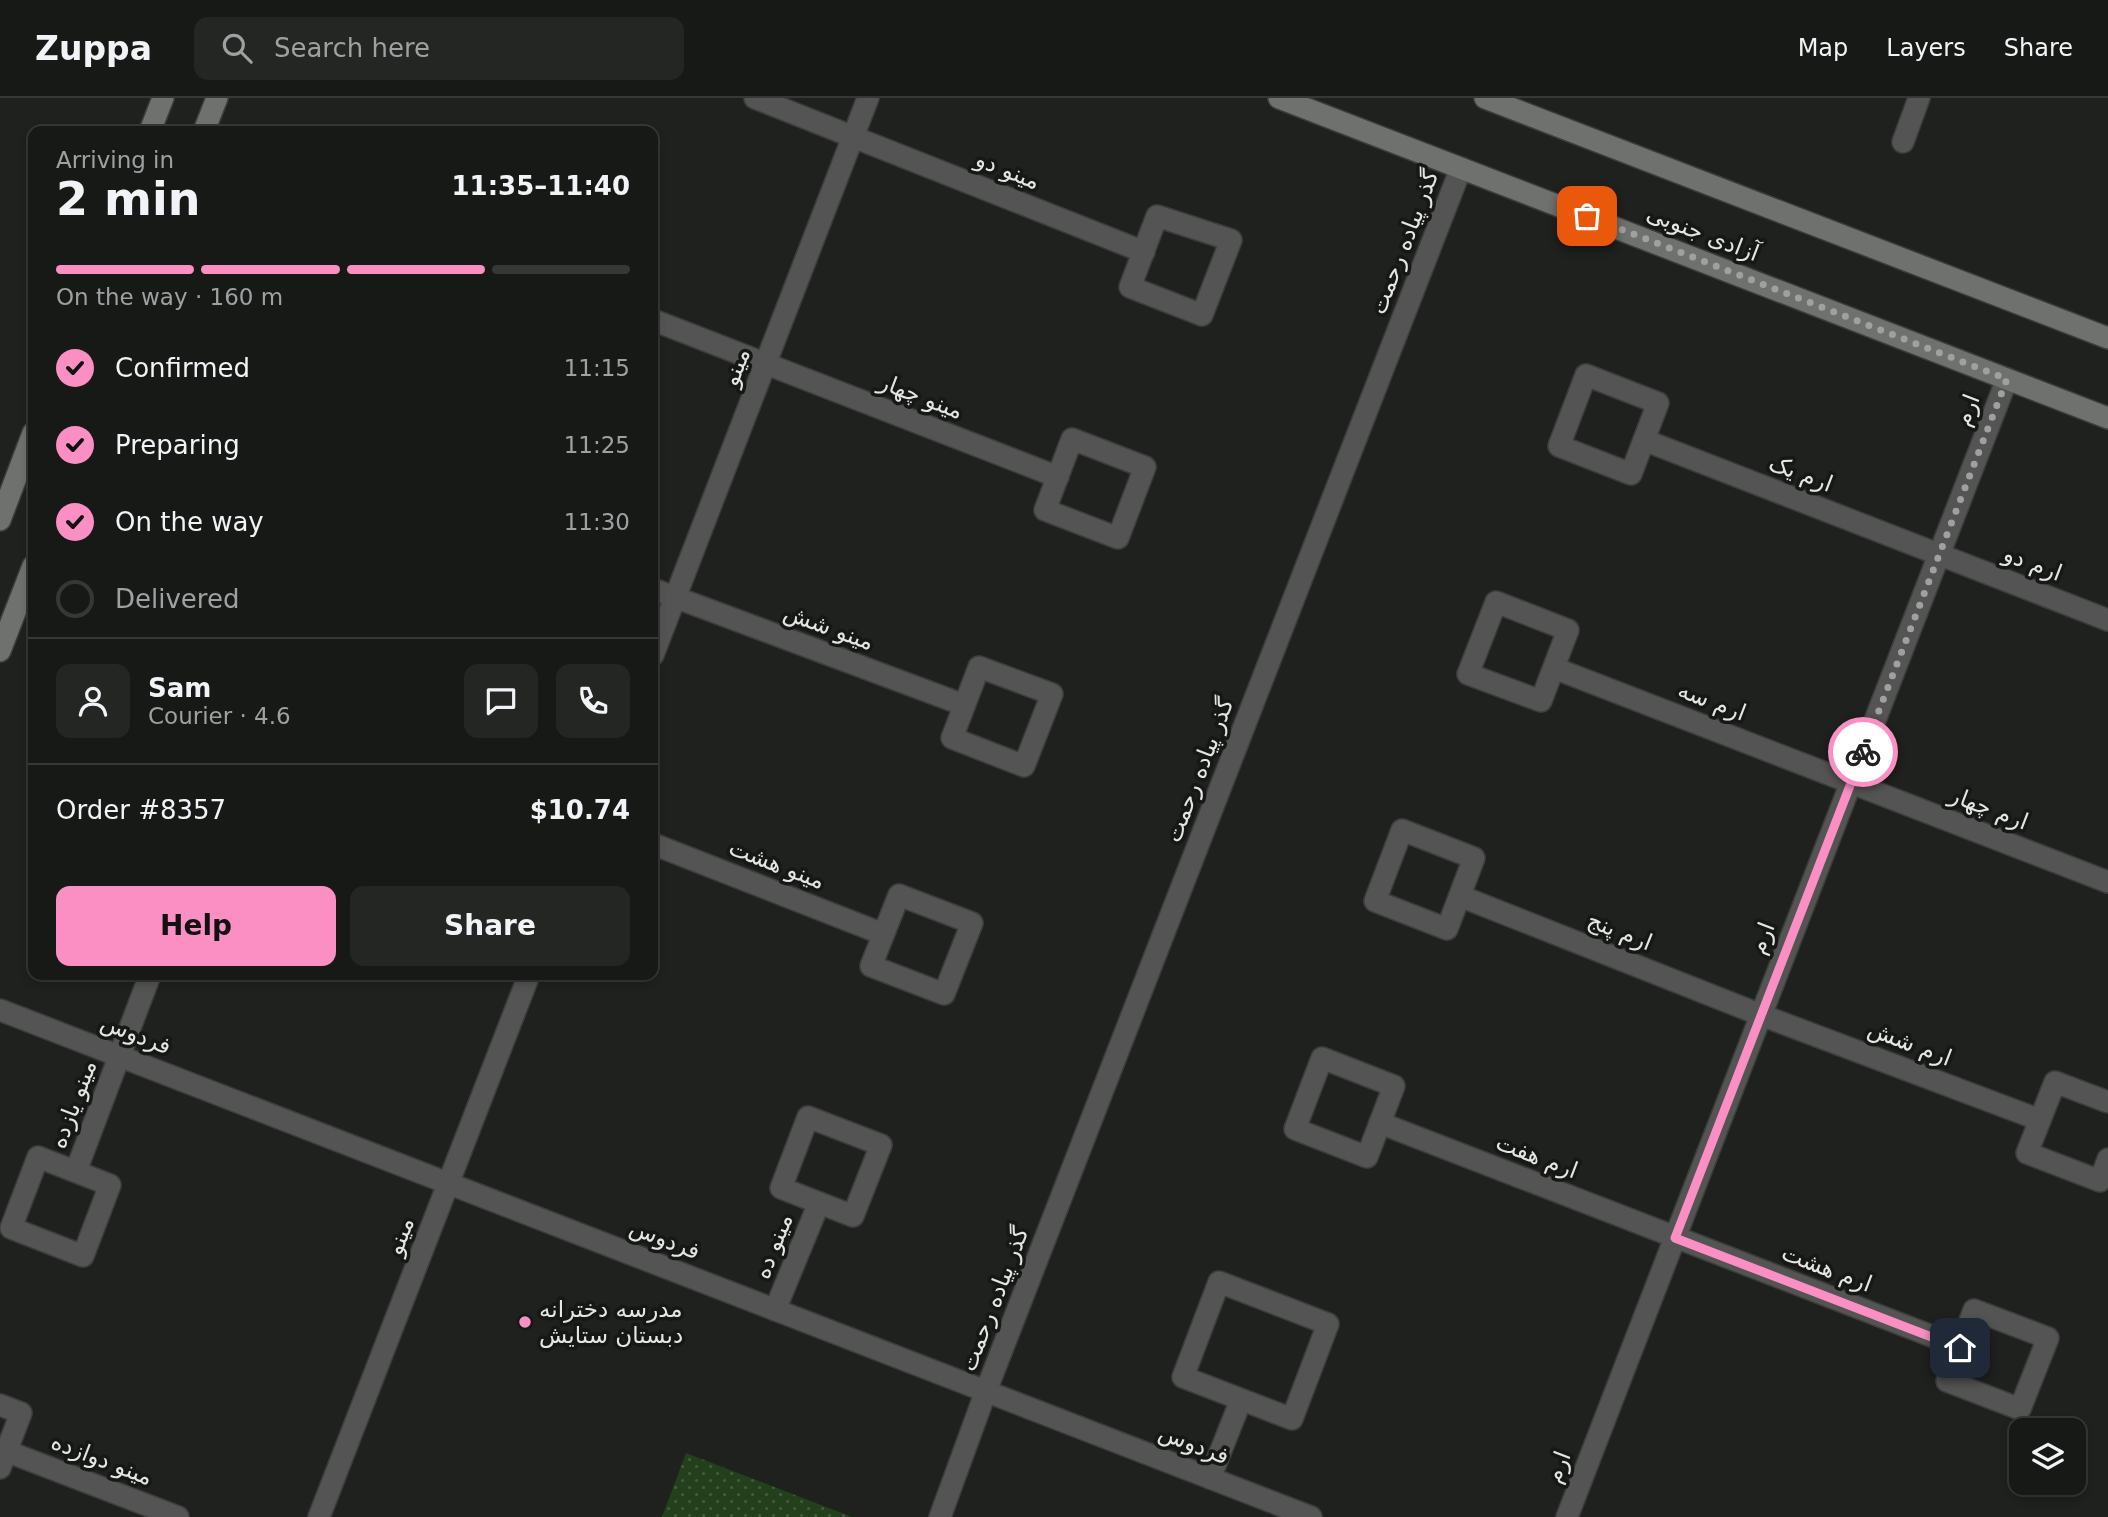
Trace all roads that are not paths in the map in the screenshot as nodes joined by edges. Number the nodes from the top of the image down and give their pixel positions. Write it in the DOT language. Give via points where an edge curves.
graph roads {
  1 [pos="163,98"];
  2 [pos="217,98"];
  3 [pos="755,98"];
  4 [pos="868,98"];
  5 [pos="1279,98"];
  6 [pos="1919,98"];
  7 [pos="1489,99"];
  8 [pos="152,126"];
  9 [pos="206,126"];
  10 [pos="854,136"];
  11 [pos="1903,142"];
  12 [pos="1461,168"];
  13 [pos="1144,253"];
  14 [pos="658,322"];
  15 [pos="2108,338"];
  16 [pos="765,364"];
  17 [pos="2007,379"];
  18 [pos="2108,418"];
  19 [pos="1644,440"];
  20 [pos="28,446"];
  21 [pos="1058,477"];
  22 [pos="0,520"];
  23 [pos="1939,555"];
  24 [pos="28,579"];
  25 [pos="658,591"];
  26 [pos="675,597"];
  27 [pos="2108,620"];
  28 [pos="658,642"];
  29 [pos="0,651"];
  30 [pos="1554,668"];
  31 [pos="964,705"];
  32 [pos="1851,782"];
  33 [pos="658,846"];
  34 [pos="2108,882"];
  35 [pos="1460,896"];
  36 [pos="883,934"];
  37 [pos="148,980"];
  38 [pos="527,980"];
  39 [pos="0,1010"];
  40 [pos="1761,1015"];
  41 [pos="119,1056"];
  42 [pos="2108,1102"];
  43 [pos="2040,1120"];
  44 [pos="1380,1124"];
  45 [pos="2108,1159"];
  46 [pos="76,1171"];
  47 [pos="448,1183"];
  48 [pos="819,1203"];
  49 [pos="1675,1238"];
  50 [pos="775,1310"];
  51 [pos="1960,1348"];
  52 [pos="986,1391"];
  53 [pos="1241,1399"];
  54 [pos="0,1405"];
  55 [pos="3,1459"];
  56 [pos="1210,1478"];
  57 [pos="178,1517"];
  58 [pos="319,1517"];
  59 [pos="940,1517"];
  60 [pos="1311,1517"];
  61 [pos="1567,1517"];
  1 -- 8 [label="main road"];
  2 -- 9 [label="main road"];
  3 -- 10 [label="street, مینو دو"];
  4 -- 10 [label="street, مینو"];
  5 -- 12 [label="main road, آزادی جنوبی"];
  6 -- 11 [label="street"];
  7 -- 15 [label="main road, آزادی جنوبی"];
  10 -- 13 [label="street, مینو دو"];
  10 -- 16 [label="street, مینو"];
  12 -- 17 [label="main road, آزادی جنوبی"];
  12 -- 52 [label="street, گذر پیاده رحمت"];
  13 -- 13 [label="street" via="1130,287 1202,315 1231,240 1157,216"];
  14 -- 16 [label="street, مینو چهار"];
  16 -- 21 [label="street, مینو چهار"];
  16 -- 26 [label="street, مینو"];
  17 -- 18 [label="main road, آزادی جنوبی"];
  17 -- 23 [label="street, ارم"];
  19 -- 19 [label="street" via="1658,403 1586,375 1559,446 1631,474"];
  19 -- 23 [label="street, ارم یک"];
  20 -- 22 [label="main road"];
  21 -- 21 [label="street" via="1045,510 1118,538 1145,467 1072,439"];
  23 -- 27 [label="street, ارم دو"];
  23 -- 32 [label="street, ارم"];
  24 -- 29 [label="main road"];
  25 -- 26 [label="street, مینو شش"];
  26 -- 28 [label="street, مینو"];
  26 -- 31 [label="street, مینو شش"];
  30 -- 30 [label="street" via="1568,630 1496,602 1468,674 1541,701"];
  30 -- 32 [label="street, ارم سه"];
  31 -- 31 [label="street" via="952,738 1024,766 1052,695 979,667"];
  32 -- 34 [label="street, ارم چهار"];
  32 -- 40 [label="street, ارم"];
  33 -- 36 [label="street, مینو هشت"];
  35 -- 35 [label="street" via="1474,858 1402,830 1375,901 1447,929"];
  35 -- 40 [label="street, ارم پنج"];
  36 -- 36 [label="street" via="872,966 944,994 972,923 899,895"];
  37 -- 41 [label="street, مینو یازده"];
  38 -- 47 [label="street, مینو"];
  39 -- 41 [label="street, فردوس"];
  40 -- 43 [label="street, ارم شش"];
  40 -- 49 [label="street, ارم"];
  41 -- 46 [label="street, مینو یازده"];
  41 -- 47 [label="street, فردوس"];
  42 -- 43 [label="street" via="2055,1082"];
  43 -- 45 [label="street" via="2027,1153 2100,1181"];
  44 -- 44 [label="street" via="1394,1086 1322,1058 1295,1129 1367,1157"];
  44 -- 49 [label="street, ارم هفت"];
  46 -- 46 [label="street" via="38,1157 11,1228 83,1256 110,1185"];
  47 -- 50 [label="street, فردوس"];
  47 -- 58 [label="street, مینو"];
  48 -- 48 [label="street" via="781,1188 808,1117 881,1145 853,1216"];
  48 -- 50 [label="street, مینو ده"];
  49 -- 51 [label="street, ارم هشت"];
  49 -- 61 [label="street, ارم"];
  50 -- 52 [label="street, فردوس"];
  51 -- 51 [label="street" via="1947,1381 2020,1409 2048,1338 1974,1310"];
  52 -- 56 [label="street, فردوس"];
  52 -- 59 [label="street, گذر پیاده رحمت"];
  53 -- 53 [label="street" via="1292,1419 1328,1324 1219,1282 1183,1377"];
  53 -- 56 [label="street"];
  54 -- 55 [label="street" via="21,1413"];
  55 -- 57 [label="street, مینو دوازده"];
  56 -- 60 [label="street, فردوس"];
}
